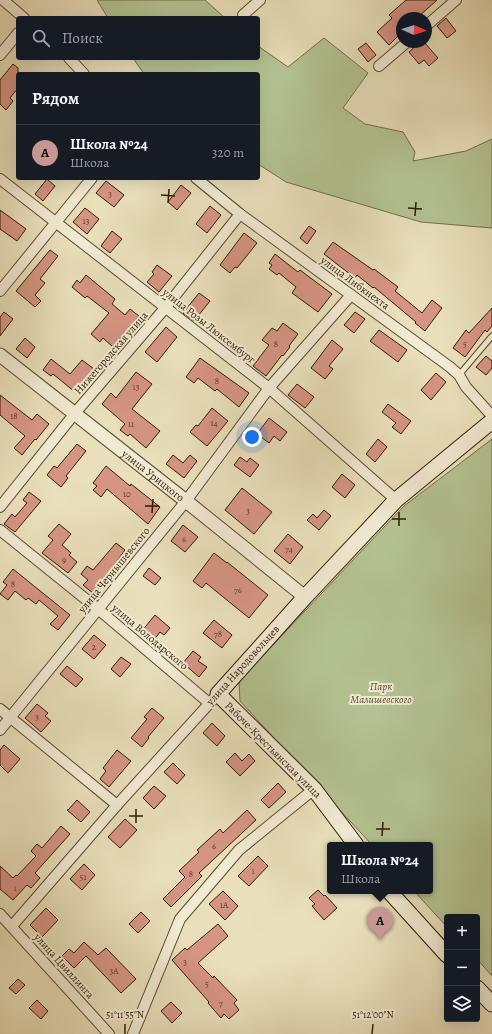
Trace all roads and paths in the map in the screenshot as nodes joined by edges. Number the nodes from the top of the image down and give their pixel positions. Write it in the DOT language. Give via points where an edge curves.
graph roads {
  1 [pos="3,0"];
  2 [pos="260,0"];
  3 [pos="456,0"];
  4 [pos="243,15"];
  5 [pos="22,16"];
  6 [pos="432,21"];
  7 [pos="16,35"];
  8 [pos="400,48"];
  9 [pos="0,55"];
  10 [pos="71,60"];
  11 [pos="379,66"];
  12 [pos="82,72"];
  13 [pos="0,179"];
  14 [pos="90,180"];
  15 [pos="198,180"];
  16 [pos="240,214"];
  17 [pos="55,222"];
  18 [pos="0,291"];
  19 [pos="351,295"];
  20 [pos="166,307"];
  21 [pos="492,336"];
  22 [pos="0,355"];
  23 [pos="459,375"];
  24 [pos="269,388"];
  25 [pos="75,413"];
  26 [pos="492,416"];
  27 [pos="492,421"];
  28 [pos="396,500"];
  29 [pos="186,501"];
  30 [pos="0,507"];
  31 [pos="0,530"];
  32 [pos="305,597"];
  33 [pos="98,609"];
  34 [pos="213,699"];
  35 [pos="0,709"];
  36 [pos="10,718"];
  37 [pos="0,730"];
  38 [pos="314,789"];
  39 [pos="116,805"];
  40 [pos="354,842"];
  41 [pos="393,894"];
  42 [pos="0,914"];
  43 [pos="12,926"];
  44 [pos="444,952"];
  45 [pos="480,991"];
  46 [pos="492,1004"];
  47 [pos="109,1034"];
  48 [pos="133,1034"];
  1 -- 5 [label="street"];
  2 -- 4 [label="street"];
  3 -- 6 [label="street"];
  7 -- 9 [label="street"];
  8 -- 11 [label="street"];
  10 -- 12 [label="street"];
  13 -- 17 [label="street, улица Розы Люксембург"];
  14 -- 17 [label="street"];
  15 -- 16 [label="street, улица Либкнехта"];
  16 -- 19 [label="street, улица Либкнехта"];
  16 -- 20 [label="street, Нижегородская улица"];
  17 -- 18 [label="street"];
  17 -- 20 [label="street, улица Розы Люксембург"];
  19 -- 23 [label="street, улица Либкнехта"];
  19 -- 24 [label="street, улица Чернышевского"];
  20 -- 24 [label="street, улица Розы Люксембург"];
  20 -- 25 [label="street, Нижегородская улица"];
  21 -- 23 [label="lane"];
  22 -- 25 [label="street, улица Урицкого"];
  23 -- 26 [label="street, улица Либкнехта" via="466,387"];
  24 -- 28 [label="street, улица Розы Люксембург"];
  24 -- 29 [label="street, улица Чернышевского"];
  25 -- 29 [label="street, улица Урицкого"];
  25 -- 30 [label="street, Нижегородская улица"];
  27 -- 28 [label="main road, улица Народовольцев"];
  28 -- 32 [label="main road, улица Народовольцев"];
  29 -- 32 [label="street, улица Урицкого"];
  29 -- 33 [label="street, улица Чернышевского"];
  31 -- 33 [label="street, улица Володарского"];
  32 -- 34 [label="main road, улица Народовольцев"];
  33 -- 34 [label="street, улица Володарского"];
  33 -- 36 [label="street, улица Чернышевского"];
  34 -- 38 [label="main road, Рабоче-Крестьянская улица"];
  34 -- 39 [label="street, улица Народовольцев"];
  35 -- 36 [label="street"];
  36 -- 37 [label="street, улица Чернышевского"];
  36 -- 39 [label="street"];
  38 -- 40 [label="main road, Рабоче-Крестьянская улица"];
  38 -- 48 [label="street" via="239,850 180,919"];
  39 -- 43 [label="street, улица Народовольцев"];
  41 -- 44 [label="main road"];
  42 -- 43 [label="street, улица Цвиллинга"];
  43 -- 47 [label="street, улица Цвиллинга"];
  45 -- 46 [label="main road"];
}
